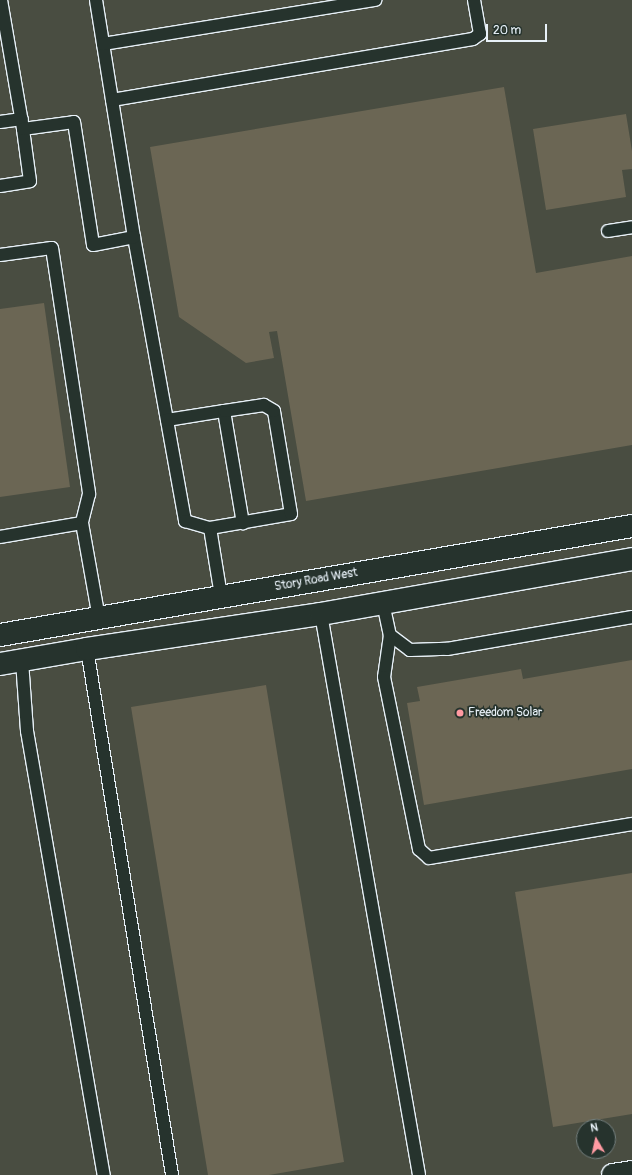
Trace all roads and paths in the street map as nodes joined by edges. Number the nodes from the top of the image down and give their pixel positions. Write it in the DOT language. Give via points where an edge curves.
graph roads {
  1 [pos="96,0"];
  2 [pos="376,0"];
  3 [pos="474,0"];
  4 [pos="1,2"];
  5 [pos="103,44"];
  6 [pos="6,63"];
  7 [pos="112,100"];
  8 [pos="0,122"];
  9 [pos="22,124"];
  10 [pos="0,186"];
  11 [pos="632,227"];
  12 [pos="608,231"];
  13 [pos="134,237"];
  14 [pos="0,255"];
  15 [pos="224,411"];
  16 [pos="167,420"];
  17 [pos="82,523"];
  18 [pos="243,523"];
  19 [pos="632,526"];
  20 [pos="210,528"];
  21 [pos="0,537"];
  22 [pos="632,559"];
  23 [pos="221,596"];
  24 [pos="383,603"];
  25 [pos="321,614"];
  26 [pos="632,617"];
  27 [pos="99,618"];
  28 [pos="0,635"];
  29 [pos="390,635"];
  30 [pos="87,649"];
  31 [pos="22,661"];
  32 [pos="0,664"];
  33 [pos="632,824"];
  34 [pos="632,1172"];
  35 [pos="104,1175"];
  36 [pos="172,1175"];
  37 [pos="419,1175"];
  38 [pos="613,1175"];
  1 -- 5 [label="lane"];
  2 -- 5 [label="lane"];
  3 -- 7 [label="lane" via="480,34 473,40"];
  4 -- 6 [label="lane"];
  5 -- 7 [label="lane"];
  6 -- 9 [label="lane"];
  7 -- 13 [label="lane"];
  8 -- 9 [label="lane"];
  9 -- 10 [label="lane" via="30,181"];
  9 -- 13 [label="lane" via="74,122 93,245"];
  11 -- 12 [label="lane"];
  13 -- 16 [label="lane"];
  14 -- 17 [label="lane" via="52,248 89,494"];
  15 -- 16 [label="lane"];
  15 -- 18 [label="lane"];
  15 -- 18 [label="lane" via="264,405 274,411 292,514"];
  16 -- 20 [label="lane" via="185,522"];
  17 -- 21 [label="lane"];
  17 -- 27 [label="lane"];
  18 -- 20 [label="lane"];
  19 -- 23 [label="street, Story Road West"];
  20 -- 23 [label="lane"];
  22 -- 24 [label="street"];
  23 -- 27 [label="street, Story Road West"];
  24 -- 25 [label="street"];
  24 -- 29 [label="lane"];
  25 -- 30 [label="street"];
  25 -- 37 [label="lane"];
  26 -- 29 [label="lane" via="447,649 410,650"];
  27 -- 28 [label="street, Story Road West"];
  29 -- 33 [label="lane" via="384,677 419,849 429,858"];
  30 -- 31 [label="street"];
  30 -- 36 [label="lane"];
  31 -- 32 [label="street"];
  31 -- 35 [label="lane" via="27,732"];
  34 -- 38 [label="street"];
}
